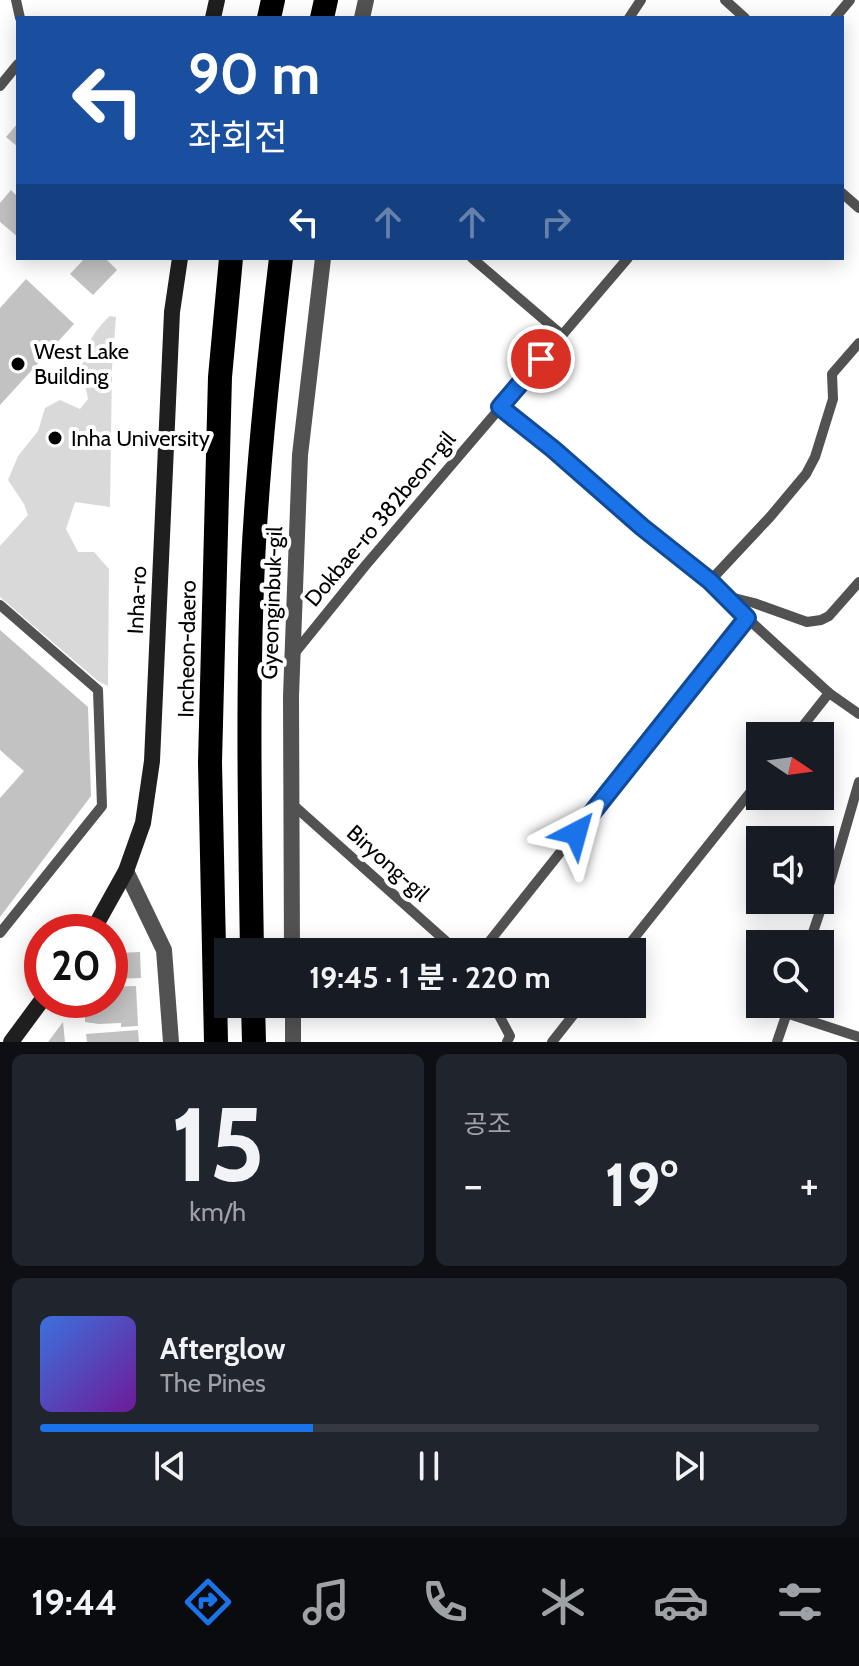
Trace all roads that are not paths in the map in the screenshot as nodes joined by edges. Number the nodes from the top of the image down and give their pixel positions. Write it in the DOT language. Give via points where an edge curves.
graph roads {
  1 [pos="725,0"];
  2 [pos="850,0"];
  3 [pos="743,16"];
  4 [pos="837,16"];
  5 [pos="16,66"];
  6 [pos="0,86"];
  7 [pos="844,195"];
  8 [pos="859,208"];
  9 [pos="180,260"];
  10 [pos="231,260"];
  11 [pos="281,260"];
  12 [pos="323,260"];
  13 [pos="474,260"];
  14 [pos="626,260"];
  15 [pos="562,335"];
  16 [pos="859,343"];
  17 [pos="500,407"];
  18 [pos="710,581"];
  19 [pos="859,582"];
  20 [pos="725,596"];
  21 [pos="0,605"];
  22 [pos="747,618"];
  23 [pos="292,656"];
  24 [pos="829,693"];
  25 [pos="859,714"];
  26 [pos="806,722"];
  27 [pos="859,782"];
  28 [pos="746,798"];
  29 [pos="291,803"];
  30 [pos="126,871"];
  31 [pos="102,914"];
  32 [pos="813,930"];
  33 [pos="0,933"];
  34 [pos="252,938"];
  35 [pos="292,938"];
  36 [pos="442,938"];
  37 [pos="492,938"];
  38 [pos="634,938"];
  39 [pos="29,1018"];
  40 [pos="253,1018"];
  41 [pos="293,1018"];
  42 [pos="499,1018"];
  43 [pos="571,1018"];
  44 [pos="785,1018"];
  45 [pos="811,1018"];
  46 [pos="859,1037"];
  47 [pos="509,1039"];
  48 [pos="12,1041"];
  49 [pos="171,1042"];
  50 [pos="216,1042"];
  51 [pos="254,1042"];
  52 [pos="293,1042"];
  53 [pos="521,1042"];
  54 [pos="552,1042"];
  55 [pos="777,1042"];
  1 -- 3 [label="lane"];
  2 -- 4 [label="lane"];
  5 -- 6 [label="lane"];
  7 -- 8 [label="lane"];
  9 -- 30 [label="main road, Inha-ro" via="172,312 152,761 143,823"];
  10 -- 50 [label="highway, Incheon-daero" via="220,377 210,747"];
  11 -- 34 [label="highway" via="253,562 248,760"];
  12 -- 23 [label="street, Gyeonginbuk-gil" via="300,455"];
  13 -- 15 [label="lane"];
  14 -- 15 [label="lane, Dokbae-ro 382beon-gil"];
  15 -- 17 [label="lane, Dokbae-ro 382beon-gil"];
  16 -- 18 [label="lane" via="832,374 833,399 806,474"];
  17 -- 18 [label="lane"];
  17 -- 23 [label="lane, Dokbae-ro 382beon-gil"];
  18 -- 20 [label="lane"];
  19 -- 20 [label="lane" via="829,616 807,622"];
  20 -- 22 [label="lane"];
  21 -- 33 [label="lane" via="98,690 102,806"];
  22 -- 24 [label="lane"];
  22 -- 37 [label="lane"];
  23 -- 29 [label="street, Gyeonginbuk-gil"];
  24 -- 25 [label="lane"];
  24 -- 26 [label="lane"];
  27 -- 32 [label="lane"];
  28 -- 38 [label="lane"];
  29 -- 35 [label="street, Gyeonginbuk-gil"];
  29 -- 36 [label="lane, Biryong-gil"];
  30 -- 31 [label="main road, Inha-ro"];
  30 -- 49 [label="street" via="164,950"];
  39 -- 48 [label="main road"];
  40 -- 51 [label="highway"];
  41 -- 52 [label="street"];
  42 -- 47 [label="lane"];
  43 -- 54 [label="lane"];
  44 -- 55 [label="lane"];
  45 -- 46 [label="lane"];
  47 -- 53 [label="lane"];
}
